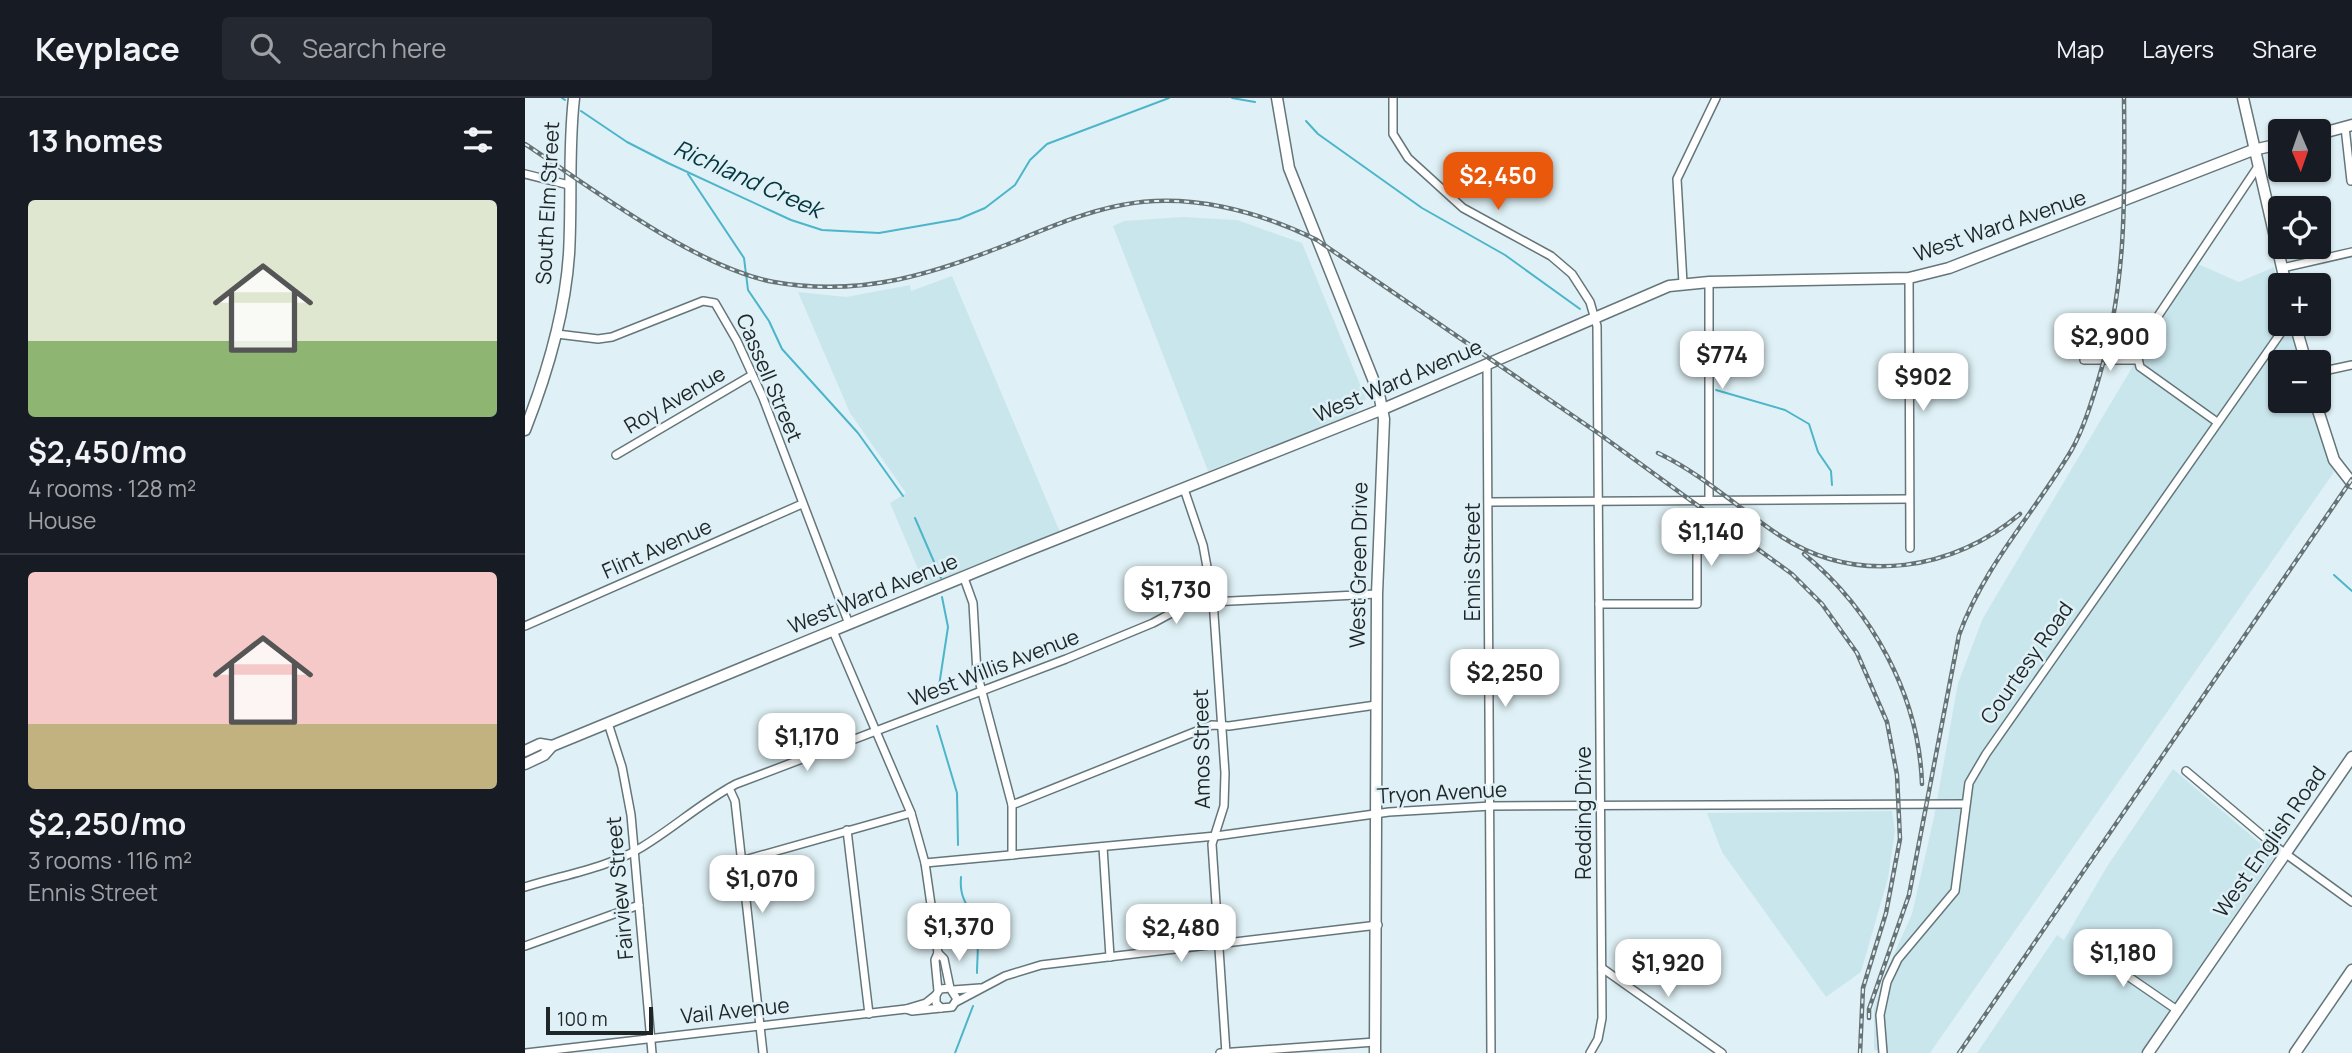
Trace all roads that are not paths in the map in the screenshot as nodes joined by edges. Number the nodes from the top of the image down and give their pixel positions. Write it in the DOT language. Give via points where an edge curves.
graph roads {
  1 [pos="574,98"];
  2 [pos="1276,98"];
  3 [pos="1393,98"];
  4 [pos="1716,98"];
  5 [pos="2243,98"];
  6 [pos="2348,126"];
  7 [pos="2331,131"];
  8 [pos="2268,147"];
  9 [pos="2253,150"];
  10 [pos="2257,168"];
  11 [pos="525,174"];
  12 [pos="2351,181"];
  13 [pos="569,185"];
  14 [pos="2352,252"];
  15 [pos="2282,268"];
  16 [pos="2283,273"];
  17 [pos="1909,278"];
  18 [pos="1709,282"];
  19 [pos="1683,283"];
  20 [pos="1596,317"];
  21 [pos="557,334"];
  22 [pos="2278,336"];
  23 [pos="2084,360"];
  24 [pos="2136,360"];
  25 [pos="1487,365"];
  26 [pos="2352,365"];
  27 [pos="2331,369"];
  28 [pos="753,375"];
  29 [pos="1383,410"];
  30 [pos="2319,413"];
  31 [pos="2217,422"];
  32 [pos="525,430"];
  33 [pos="616,455"];
  34 [pos="2352,483"];
  35 [pos="1184,489"];
  36 [pos="1909,499"];
  37 [pos="1709,500"];
  38 [pos="1490,502"];
  39 [pos="1598,502"];
  40 [pos="802,504"];
  41 [pos="1697,533"];
  42 [pos="1910,548"];
  43 [pos="964,578"];
  44 [pos="1377,594"];
  45 [pos="1213,600"];
  46 [pos="1599,604"];
  47 [pos="849,624"];
  48 [pos="525,626"];
  49 [pos="833,631"];
  50 [pos="982,691"];
  51 [pos="1376,705"];
  52 [pos="608,723"];
  53 [pos="1221,726"];
  54 [pos="878,731"];
  55 [pos="552,746"];
  56 [pos="525,751"];
  57 [pos="2352,757"];
  58 [pos="525,764"];
  59 [pos="2186,771"];
  60 [pos="729,788"];
  61 [pos="1964,804"];
  62 [pos="1012,805"];
  63 [pos="1492,806"];
  64 [pos="1601,806"];
  65 [pos="911,813"];
  66 [pos="1376,814"];
  67 [pos="847,830"];
  68 [pos="1216,836"];
  69 [pos="1103,847"];
  70 [pos="633,852"];
  71 [pos="2284,853"];
  72 [pos="1012,855"];
  73 [pos="741,860"];
  74 [pos="925,863"];
  75 [pos="525,887"];
  76 [pos="2352,902"];
  77 [pos="639,905"];
  78 [pos="1378,925"];
  79 [pos="525,946"];
  80 [pos="1217,946"];
  81 [pos="2084,946"];
  82 [pos="938,953"];
  83 [pos="1109,957"];
  84 [pos="1602,968"];
  85 [pos="2352,970"];
  86 [pos="980,988"];
  87 [pos="952,989"];
  88 [pos="937,993"];
  89 [pos="956,1002"];
  90 [pos="941,1008"];
  91 [pos="906,1009"];
  92 [pos="2178,1010"];
  93 [pos="869,1014"];
  94 [pos="761,1026"];
  95 [pos="650,1038"];
  96 [pos="1375,1047"];
  97 [pos="527,1053"];
  98 [pos="652,1053"];
  99 [pos="763,1053"];
  100 [pos="1220,1053"];
  101 [pos="1226,1053"];
  102 [pos="1491,1053"];
  103 [pos="1590,1053"];
  104 [pos="1722,1053"];
  105 [pos="1883,1053"];
  106 [pos="2148,1053"];
  107 [pos="2295,1053"];
  1 -- 13 [label="street, South Elm Street"];
  2 -- 29 [label="street, West Green Drive" via="1289,168"];
  3 -- 20 [label="street" via="1392,134 1408,158 1463,208 1551,256 1572,274"];
  4 -- 19 [label="street" via="1677,179"];
  5 -- 9 [label="street"];
  6 -- 7 [label="street"];
  6 -- 12 [label="street"];
  8 -- 9 [label="street, West Ward Avenue"];
  9 -- 10 [label="street"];
  9 -- 17 [label="street, West Ward Avenue" via="1949,268"];
  10 -- 15 [label="street"];
  10 -- 24 [label="street" via="2140,342"];
  11 -- 13 [label="street"];
  13 -- 21 [label="street, South Elm Street" via="569,254"];
  14 -- 15 [label="street"];
  15 -- 16 [label="street"];
  17 -- 18 [label="street, West Ward Avenue"];
  17 -- 36 [label="street"];
  18 -- 19 [label="street, West Ward Avenue"];
  18 -- 37 [label="street"];
  19 -- 20 [label="street, West Ward Avenue"];
  20 -- 25 [label="street, West Ward Avenue"];
  20 -- 39 [label="street, Redding Drive"];
  21 -- 28 [label="street, Cassell Street" via="612,337 709,300 721,310"];
  21 -- 32 [label="street, South Elm Street"];
  22 -- 31 [label="street, Courtesy Road"];
  23 -- 24 [label="street"];
  24 -- 31 [label="street" via="2168,389"];
  25 -- 29 [label="street, West Ward Avenue"];
  25 -- 38 [label="street, Ennis Street"];
  26 -- 27 [label="street"];
  28 -- 33 [label="street, Roy Avenue"];
  28 -- 40 [label="street, Cassell Street"];
  29 -- 35 [label="street, West Ward Avenue"];
  29 -- 44 [label="street, West Green Drive"];
  30 -- 34 [label="street" via="2334,460"];
  31 -- 61 [label="street, Courtesy Road" via="1986,754 1969,783"];
  35 -- 43 [label="street, West Ward Avenue"];
  35 -- 45 [label="street, Amos Street" via="1203,545"];
  36 -- 37 [label="street"];
  36 -- 42 [label="street"];
  37 -- 39 [label="street"];
  38 -- 39 [label="street"];
  38 -- 63 [label="street, Ennis Street"];
  39 -- 46 [label="street, Redding Drive"];
  40 -- 47 [label="street, Cassell Street"];
  40 -- 48 [label="street, Flint Avenue"];
  41 -- 46 [label="street" via="1697,604"];
  43 -- 47 [label="street, West Ward Avenue"];
  43 -- 50 [label="street" via="973,603 975,658"];
  44 -- 45 [label="street, West Willis Avenue"];
  44 -- 51 [label="street, West Green Drive"];
  45 -- 50 [label="street, West Willis Avenue" via="1180,607 1132,632"];
  45 -- 53 [label="street, Amos Street"];
  46 -- 64 [label="street, Redding Drive"];
  47 -- 49 [label="street, West Ward Avenue"];
  49 -- 52 [label="street, West Ward Avenue"];
  49 -- 54 [label="street"];
  50 -- 54 [label="street, West Willis Avenue"];
  50 -- 62 [label="street"];
  51 -- 53 [label="street"];
  51 -- 66 [label="street, West Green Drive"];
  52 -- 55 [label="street, West Ward Avenue"];
  52 -- 70 [label="street, Fairview Street" via="628,790"];
  53 -- 62 [label="street" via="1212,725"];
  53 -- 68 [label="street, Amos Street" via="1224,806"];
  54 -- 60 [label="street, West Willis Avenue"];
  54 -- 65 [label="street"];
  55 -- 56 [label="street, West Ward Avenue" via="540,744"];
  55 -- 58 [label="street, West Ward Avenue"];
  57 -- 71 [label="street, West English Road"];
  59 -- 71 [label="street"];
  60 -- 70 [label="street, West Willis Avenue"];
  60 -- 73 [label="street"];
  61 -- 64 [label="street, Tryon Avenue"];
  61 -- 105 [label="street, Courtesy Road" via="1955,891 1898,959 1887,982 1880,1015"];
  62 -- 72 [label="street"];
  63 -- 64 [label="street, Tryon Avenue"];
  63 -- 66 [label="street, Tryon Avenue"];
  63 -- 102 [label="street, Ennis Street"];
  64 -- 84 [label="street, Redding Drive"];
  65 -- 67 [label="street"];
  65 -- 74 [label="street"];
  66 -- 68 [label="street, Tryon Avenue"];
  66 -- 78 [label="street, West Green Drive"];
  67 -- 73 [label="street"];
  67 -- 93 [label="street"];
  68 -- 69 [label="street, Tryon Avenue"];
  68 -- 80 [label="street, Amos Street" via="1212,844"];
  69 -- 72 [label="street, Tryon Avenue"];
  69 -- 83 [label="street"];
  70 -- 75 [label="street, West Willis Avenue"];
  70 -- 77 [label="street, Fairview Street"];
  71 -- 76 [label="street"];
  71 -- 92 [label="street, West English Road"];
  72 -- 74 [label="street, Tryon Avenue"];
  73 -- 94 [label="street"];
  74 -- 82 [label="street"];
  77 -- 79 [label="street"];
  77 -- 95 [label="street, Fairview Street"];
  78 -- 80 [label="street"];
  78 -- 96 [label="street, West Green Drive"];
  80 -- 83 [label="street"];
  80 -- 101 [label="street, Amos Street"];
  81 -- 92 [label="street"];
  82 -- 87 [label="street"];
  82 -- 88 [label="street"];
  83 -- 86 [label="street" via="1041,965"];
  84 -- 103 [label="street, Redding Drive" via="1601,1027"];
  84 -- 104 [label="street"];
  85 -- 107 [label="street"];
  86 -- 87 [label="street"];
  86 -- 89 [label="street"];
  87 -- 88 [label="street"];
  87 -- 89 [label="street"];
  88 -- 90 [label="street" via="936,1003"];
  88 -- 91 [label="street, Vail Avenue" via="926,1003"];
  89 -- 90 [label="street" via="949,1009"];
  90 -- 91 [label="street, Vail Avenue"];
  91 -- 93 [label="street, Vail Avenue"];
  92 -- 106 [label="street, West English Road"];
  93 -- 94 [label="street, Vail Avenue"];
  94 -- 95 [label="street, Vail Avenue"];
  94 -- 99 [label="street"];
  95 -- 97 [label="street, Vail Avenue"];
  95 -- 98 [label="street, Fairview Street"];
  96 -- 101 [label="street"];
  100 -- 101 [label="street"];
}
